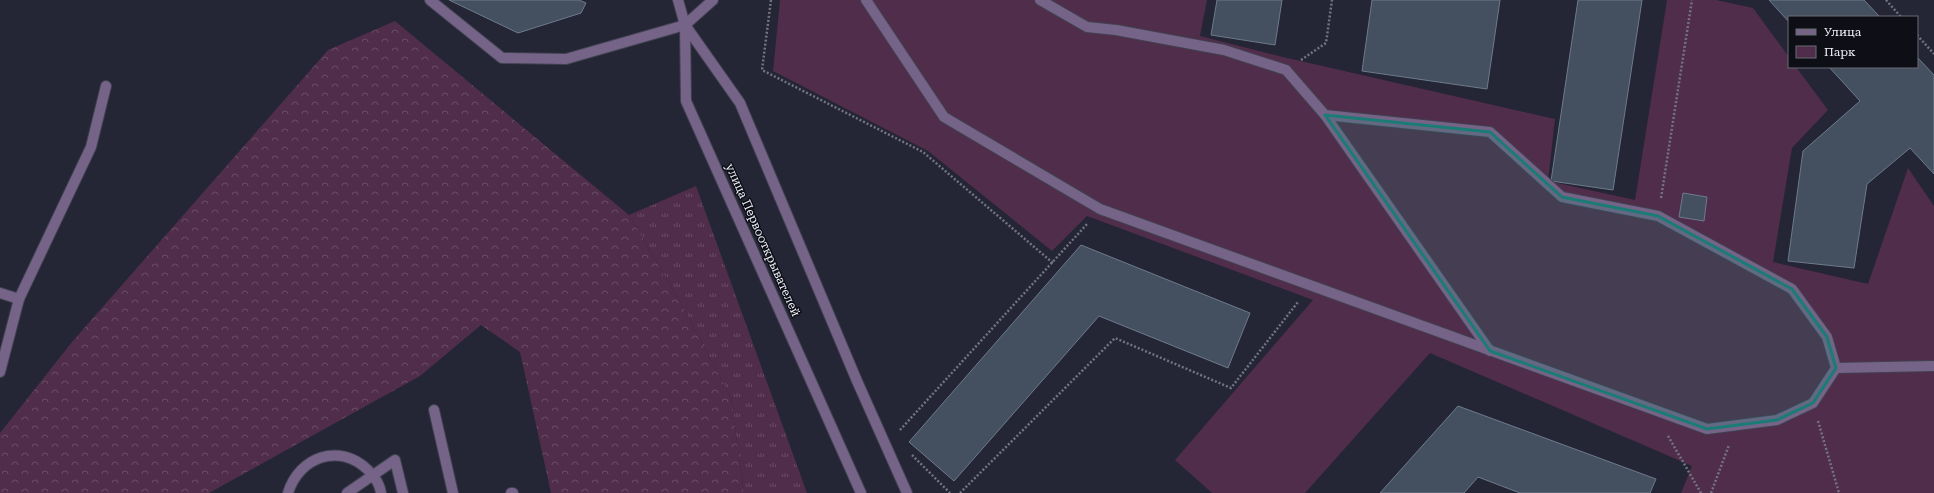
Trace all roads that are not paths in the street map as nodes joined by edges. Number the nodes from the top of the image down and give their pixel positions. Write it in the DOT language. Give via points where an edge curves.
graph roads {
  1 [pos="430,0"];
  2 [pos="678,0"];
  3 [pos="713,0"];
  4 [pos="866,0"];
  5 [pos="1040,0"];
  6 [pos="685,25"];
  7 [pos="106,86"];
  8 [pos="1325,115"];
  9 [pos="0,293"];
  10 [pos="19,299"];
  11 [pos="1490,351"];
  12 [pos="1934,366"];
  13 [pos="1836,368"];
  14 [pos="0,372"];
  15 [pos="434,410"];
  16 [pos="373,475"];
  17 [pos="288,493"];
  18 [pos="347,493"];
  19 [pos="382,493"];
  20 [pos="403,493"];
  21 [pos="453,493"];
  22 [pos="861,493"];
  23 [pos="907,493"];
  1 -- 6 [label="street" via="502,58 566,59"];
  2 -- 6 [label="street"];
  3 -- 6 [label="street"];
  4 -- 11 [label="street" via="944,118 1100,209"];
  5 -- 8 [label="street" via="1087,27 1224,50 1286,70"];
  6 -- 22 [label="street, улица Первооткрывателей" via="686,101"];
  6 -- 23 [label="street" via="740,103"];
  7 -- 10 [label="street" via="91,147"];
  8 -- 11 [label="street"];
  8 -- 13 [label="street" via="1490,132 1562,198 1658,216 1792,289 1827,337"];
  9 -- 10 [label="street"];
  10 -- 14 [label="street"];
  11 -- 13 [label="street" via="1707,429 1777,420 1813,403"];
  12 -- 13 [label="street"];
  15 -- 21 [label="street"];
  16 -- 17 [label="street" via="361,463 346,457 330,456 314,460 301,469 291,482"];
  16 -- 18 [label="street"];
  16 -- 19 [label="street"];
  16 -- 20 [label="street" via="396,460"];
}
